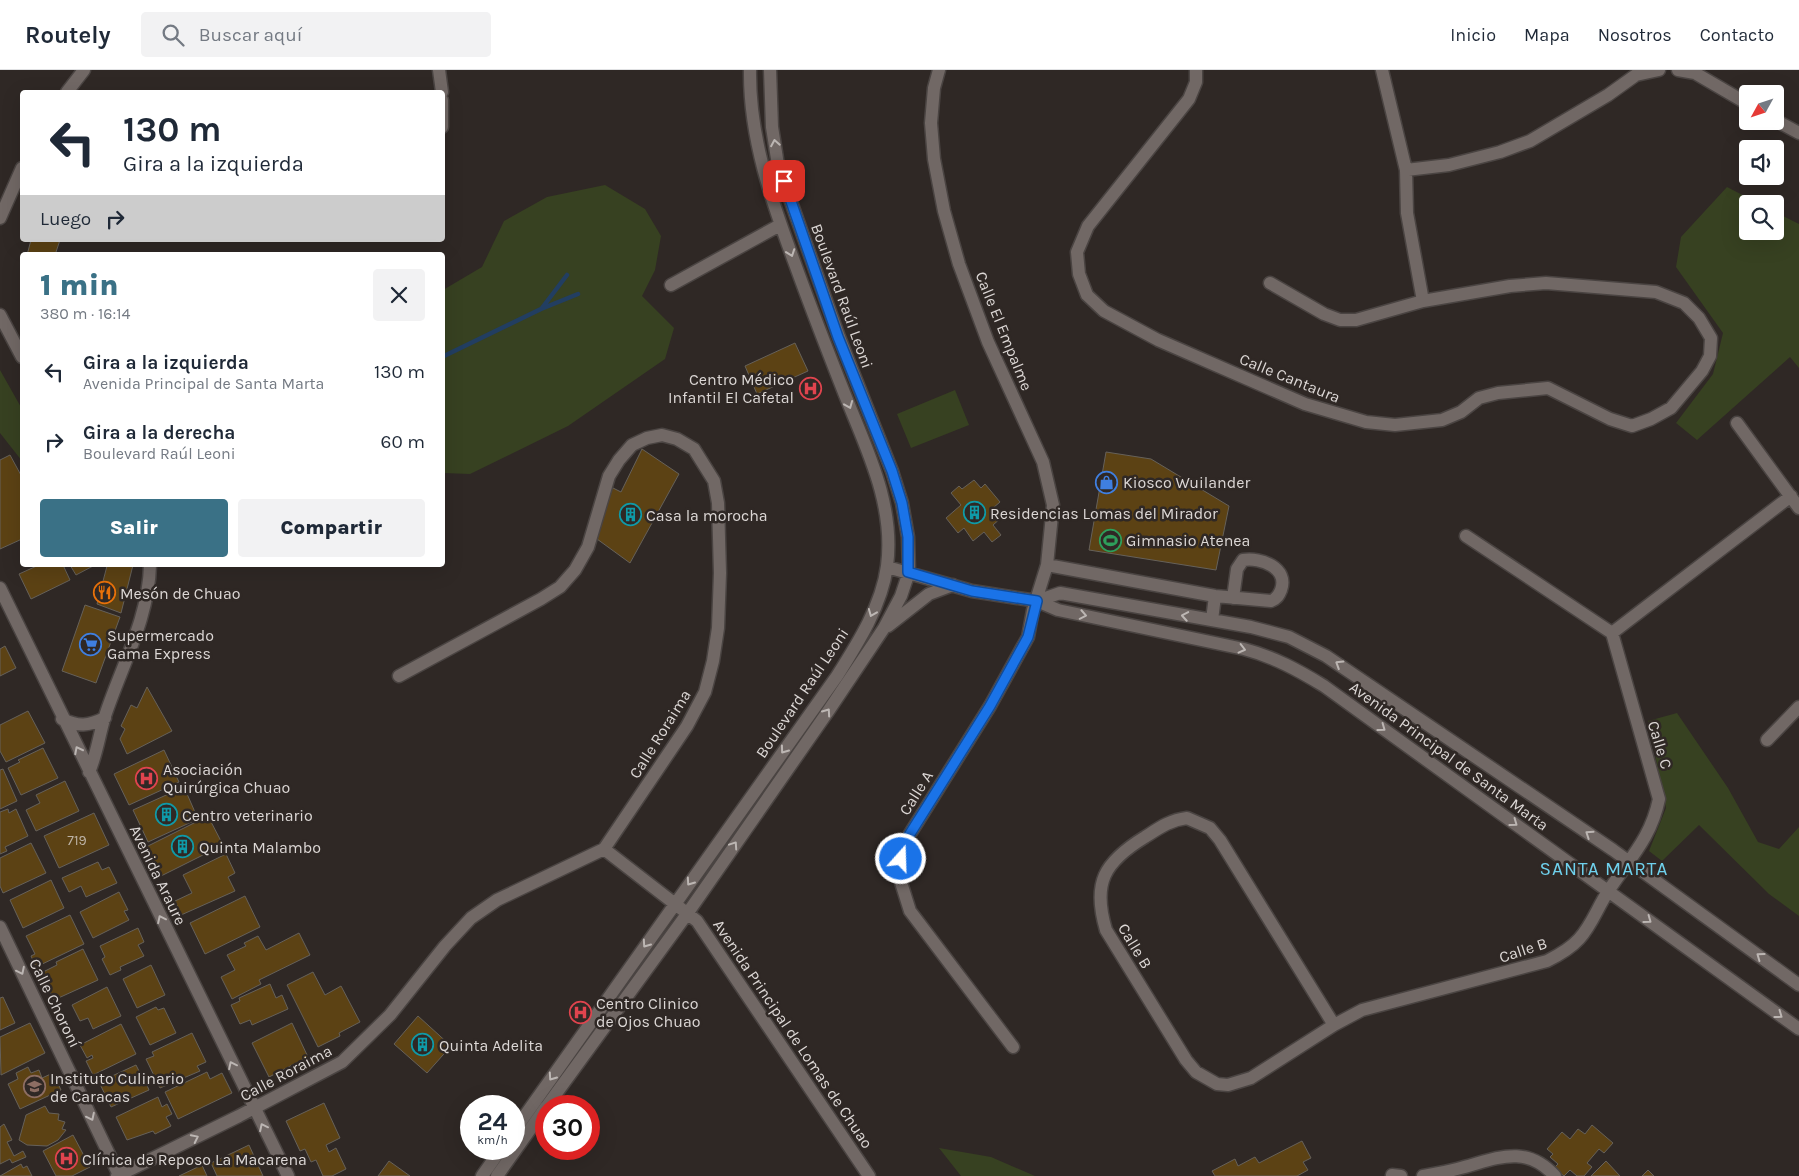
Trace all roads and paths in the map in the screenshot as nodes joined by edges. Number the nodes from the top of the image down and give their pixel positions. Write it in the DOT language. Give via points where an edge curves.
graph roads {
  1 [pos="84,70"];
  2 [pos="439,70"];
  3 [pos="750,70"];
  4 [pos="770,70"];
  5 [pos="939,70"];
  6 [pos="1196,70"];
  7 [pos="1382,70"];
  8 [pos="1659,70"];
  9 [pos="1678,70"];
  10 [pos="69,90"];
  11 [pos="442,90"];
  12 [pos="1739,99"];
  13 [pos="1784,125"];
  14 [pos="1799,133"];
  15 [pos="1406,170"];
  16 [pos="20,173"];
  17 [pos="0,218"];
  18 [pos="780,225"];
  19 [pos="1270,283"];
  20 [pos="671,285"];
  21 [pos="1423,301"];
  22 [pos="0,315"];
  23 [pos="20,353"];
  24 [pos="1738,423"];
  25 [pos="1791,496"];
  26 [pos="1799,508"];
  27 [pos="1466,536"];
  28 [pos="1046,564"];
  29 [pos="150,567"];
  30 [pos="887,567"];
  31 [pos="908,572"];
  32 [pos="953,585"];
  33 [pos="0,588"];
  34 [pos="1215,596"];
  35 [pos="1233,598"];
  36 [pos="1037,601"];
  37 [pos="1212,620"];
  38 [pos="884,628"];
  39 [pos="1612,633"];
  40 [pos="399,676"];
  41 [pos="1799,707"];
  42 [pos="105,718"];
  43 [pos="62,719"];
  44 [pos="1768,740"];
  45 [pos="89,772"];
  46 [pos="604,848"];
  47 [pos="1629,862"];
  48 [pos="1608,891"];
  49 [pos="674,904"];
  50 [pos="687,914"];
  51 [pos="0,927"];
  52 [pos="1799,985"];
  53 [pos="1334,1025"];
  54 [pos="1799,1029"];
  55 [pos="1013,1048"];
  56 [pos="556,1095"];
  57 [pos="254,1108"];
  58 [pos="525,1115"];
  59 [pos="535,1124"];
  60 [pos="493,1160"];
  61 [pos="118,1176"];
  62 [pos="288,1176"];
  63 [pos="482,1176"];
  64 [pos="497,1176"];
  65 [pos="870,1176"];
  66 [pos="1423,1176"];
  67 [pos="1555,1176"];
  1 -- 10 [label="street"];
  2 -- 11 [label="street"];
  3 -- 18 [label="street, Boulevard Raúl Leoni" via="752,115 758,148"];
  31 -- 4 [label="street, Boulevard Raúl Leoni, one-way" via="908,537 892,471 838,337 778,165 772,127"];
  5 -- 28 [label="street, Calle El Empalme" via="931,122 944,211 959,264 988,342 1050,484 1053,506"];
  6 -- 21 [label="street, Calle Cantaura" via="1196,82 1189,100 1088,226 1080,241 1077,252 1081,284 1093,303 1118,320 1305,404 1366,422 1395,425 1442,420 1479,398 1498,393 1548,388 1610,419 1632,426 1671,408 1702,372 1710,356 1711,338 1699,318 1684,303 1656,292 1546,283"];
  7 -- 15 [label="street"];
  8 -- 15 [label="street" via="1636,75 1530,141 1450,165"];
  9 -- 12 [label="street" via="1694,74"];
  13 -- 14 [label="street"];
  15 -- 21 [label="street" via="1407,214"];
  16 -- 17 [label="street"];
  18 -- 20 [label="street"];
  18 -- 30 [label="street, Boulevard Raúl Leoni, one-way" via="878,478 886,512"];
  19 -- 21 [label="street, Calle Cantaura" via="1340,320 1356,320"];
  22 -- 23 [label="street"];
  24 -- 25 [label="street"];
  25 -- 26 [label="street"];
  25 -- 39 [label="street"];
  27 -- 39 [label="street"];
  28 -- 34 [label="street"];
  28 -- 36 [label="street, Calle El Empalme"];
  29 -- 42 [label="street" via="142,618"];
  30 -- 31 [label="street, Avenida Principal de Santa Marta"];
  30 -- 49 [label="street, Boulevard Raúl Leoni, one-way" via="869,622 849,658"];
  31 -- 32 [label="street, Avenida Principal de Santa Marta"];
  31 -- 38 [label="street, Boulevard Raúl Leoni" via="901,596"];
  32 -- 36 [label="street, Avenida Principal de Santa Marta" via="1012,599"];
  32 -- 38 [label="street" via="929,594"];
  33 -- 43 [label="street, Avenida Araure"];
  34 -- 35 [label="street"];
  34 -- 37 [label="street"];
  37 -- 36 [label="street, Avenida Principal de Santa Marta, one-way" via="1060,593"];
  36 -- 48 [label="street, Avenida Principal de Santa Marta, one-way" via="1058,610 1244,649 1293,667"];
  36 -- 55 [label="street, Calle A" via="1028,637 990,706 908,837 900,876 910,911"];
  47 -- 37 [label="street, Avenida Principal de Santa Marta, one-way" via="1326,656 1289,637"];
  50 -- 38 [label="street, Boulevard Raúl Leoni, one-way"];
  39 -- 47 [label="street, Calle C" via="1659,799 1645,840"];
  40 -- 46 [label="street, Calle Roraima" via="560,587 588,548 609,476 632,445 662,435 694,449 714,481 718,503 720,573 713,661 705,692 687,726"];
  41 -- 44 [label="street"];
  42 -- 43 [label="street" via="88,726"];
  42 -- 45 [label="street" via="97,755"];
  45 -- 43 [label="street, Avenida Araure, one-way"];
  57 -- 45 [label="street, Avenida Araure, one-way"];
  46 -- 49 [label="street, Avenida Principal de Lomas de Chuao"];
  46 -- 57 [label="street, Calle Roraima" via="497,900 471,918 352,1054 330,1069"];
  47 -- 48 [label="street, Calle C"];
  52 -- 47 [label="street, Avenida Principal de Santa Marta, one-way"];
  48 -- 53 [label="street, Calle B" via="1588,928 1562,954 1547,961 1362,1010"];
  48 -- 54 [label="street, Avenida Principal de Santa Marta, one-way"];
  49 -- 50 [label="street, Avenida Principal de Lomas de Chuao"];
  49 -- 58 [label="street, Boulevard Raúl Leoni, one-way"];
  50 -- 56 [label="street, Boulevard Raúl Leoni"];
  50 -- 65 [label="street, Avenida Principal de Lomas de Chuao" via="697,921"];
  51 -- 61 [label="street, Calle Choroní, one-way"];
  53 -- 53 [label="street, Calle B" via="1210,828 1187,818 1172,820 1122,851 1111,865 1103,878 1099,896 1106,930 1186,1060 1205,1079 1228,1085 1251,1078"];
  61 -- 57 [label="street, Calle Roraima, one-way"];
  62 -- 57 [label="street, Avenida Araure, one-way"];
  59 -- 64 [label="street, Boulevard Raúl Leoni"];
  60 -- 63 [label="street"];
  66 -- 67 [label="street" via="1458,1169 1492,1157 1518,1156 1541,1162"];
}
